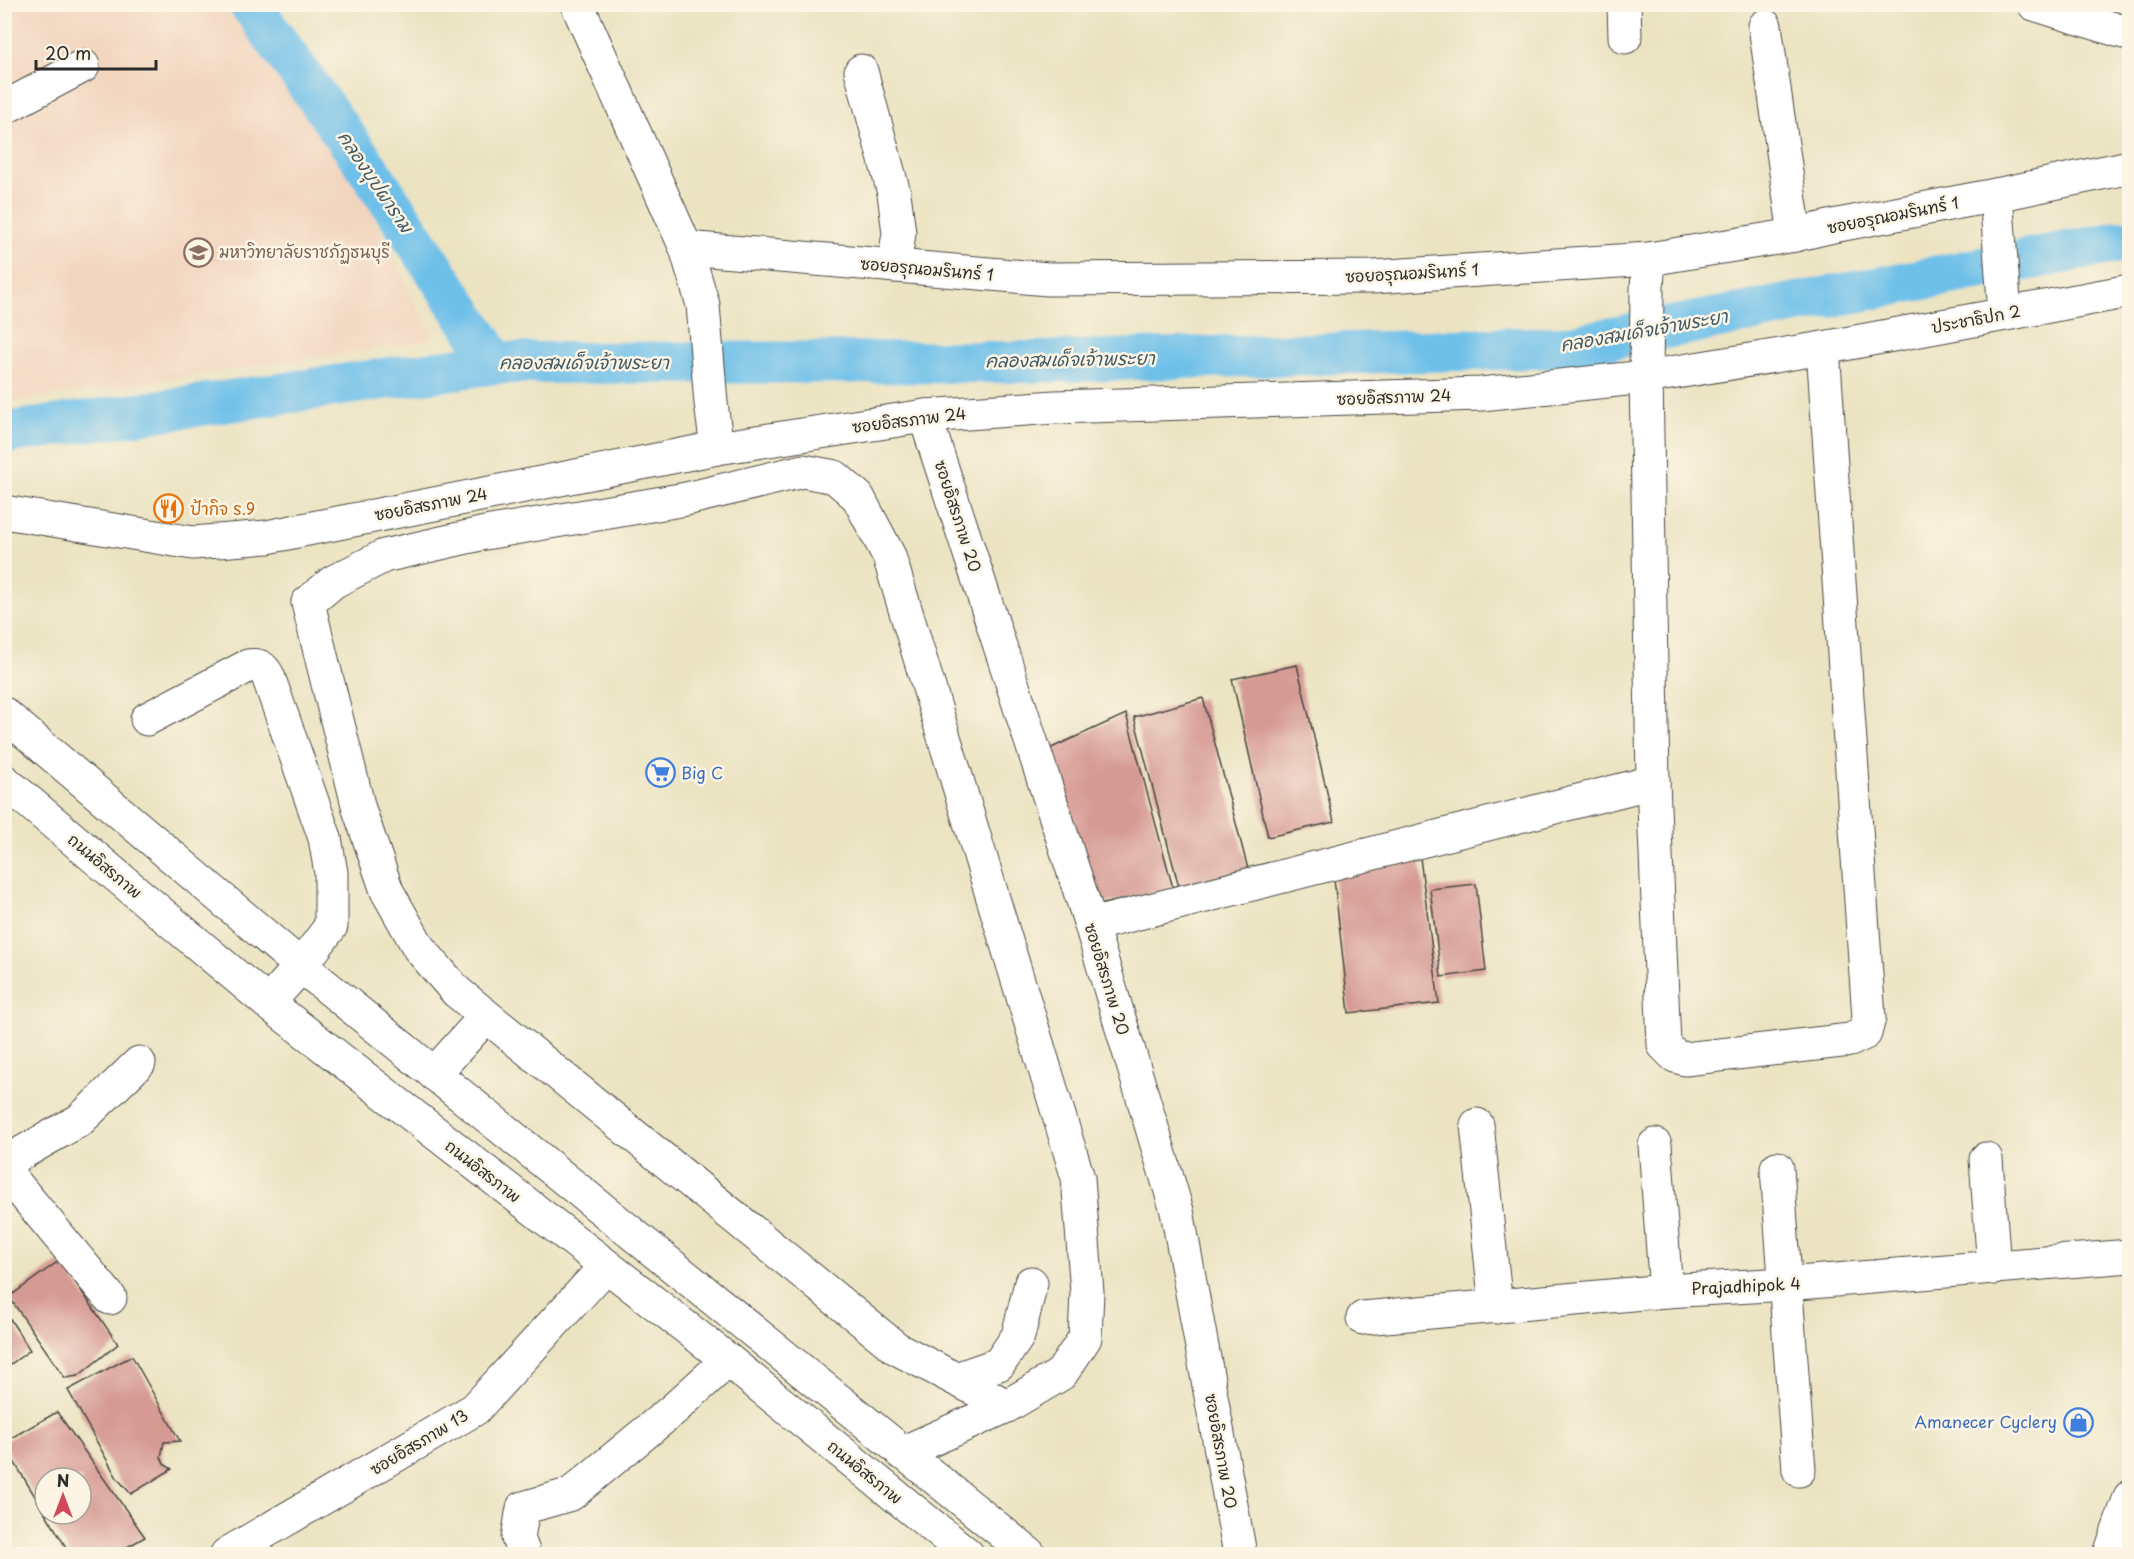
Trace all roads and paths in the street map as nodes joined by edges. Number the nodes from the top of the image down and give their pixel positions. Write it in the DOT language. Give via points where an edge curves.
graph roads {
  1 [pos="577,4"];
  2 [pos="1624,4"];
  3 [pos="2034,4"];
  4 [pos="1766,26"];
  5 [pos="2130,34"];
  6 [pos="1625,37"];
  7 [pos="83,66"];
  8 [pos="861,71"];
  9 [pos="4,108"];
  10 [pos="2130,167"];
  11 [pos="1996,195"];
  12 [pos="1795,235"];
  13 [pos="687,248"];
  14 [pos="894,266"];
  15 [pos="1648,274"];
  16 [pos="2130,291"];
  17 [pos="2004,300"];
  18 [pos="1823,348"];
  19 [pos="1646,364"];
  20 [pos="925,416"];
  21 [pos="717,448"];
  22 [pos="4,512"];
  23 [pos="4,714"];
  24 [pos="147,719"];
  25 [pos="4,781"];
  26 [pos="1653,782"];
  27 [pos="1091,925"];
  28 [pos="301,966"];
  29 [pos="268,1004"];
  30 [pos="486,1016"];
  31 [pos="139,1063"];
  32 [pos="434,1074"];
  33 [pos="1477,1125"];
  34 [pos="1655,1145"];
  35 [pos="1986,1159"];
  36 [pos="4,1163"];
  37 [pos="1776,1168"];
  38 [pos="4,1170"];
  39 [pos="2130,1256"];
  40 [pos="606,1266"];
  41 [pos="1994,1268"];
  42 [pos="1031,1283"];
  43 [pos="1786,1284"];
  44 [pos="1666,1291"];
  45 [pos="110,1298"];
  46 [pos="1496,1307"];
  47 [pos="1363,1318"];
  48 [pos="728,1360"];
  49 [pos="956,1379"];
  50 [pos="1007,1406"];
  51 [pos="902,1453"];
  52 [pos="1799,1470"];
  53 [pos="2130,1497"];
  54 [pos="227,1554"];
  55 [pos="524,1554"];
  56 [pos="967,1554"];
  57 [pos="1029,1554"];
  58 [pos="1240,1554"];
  59 [pos="2110,1554"];
  1 -- 13 [label="street"];
  2 -- 6 [label="street"];
  3 -- 5 [label="street"];
  4 -- 12 [label="street"];
  7 -- 9 [label="street"];
  8 -- 14 [label="street" via="894,193 899,233"];
  10 -- 11 [label="street, ซอยอรุณอมรินทร์ 1"];
  11 -- 12 [label="street, ซอยอรุณอมรินทร์ 1"];
  11 -- 17 [label="street"];
  12 -- 15 [label="street, ซอยอรุณอมรินทร์ 1"];
  13 -- 14 [label="street, ซอยอรุณอมรินทร์ 1"];
  13 -- 21 [label="street" via="703,305"];
  14 -- 15 [label="street, ซอยอรุณอมรินทร์ 1" via="1048,279"];
  15 -- 19 [label="street"];
  16 -- 17 [label="street, ประชาธิปก 2"];
  17 -- 18 [label="street, ประชาธิปก 2"];
  18 -- 19 [label="street, ซอยอิสรภาพ 24"];
  18 -- 26 [label="street" via="1869,1018 1864,1033 1850,1040 1685,1059 1664,1046"];
  19 -- 20 [label="street, ซอยอิสรภาพ 24" via="1481,394 1055,407"];
  19 -- 26 [label="street"];
  20 -- 21 [label="street, ซอยอิสรภาพ 24"];
  20 -- 27 [label="street, ซอยอิสรภาพ 20"];
  21 -- 22 [label="street, ซอยอิสรภาพ 24" via="267,537 214,542 193,543"];
  23 -- 28 [label="street"];
  24 -- 28 [label="street" via="248,666 263,668 268,676 325,838 331,873 330,926"];
  25 -- 29 [label="street, ถนนอิสรภาพ"];
  26 -- 27 [label="street"];
  27 -- 58 [label="street, ซอยอิสรภาพ 20" via="1177,1211"];
  28 -- 29 [label="street"];
  28 -- 32 [label="street"];
  29 -- 40 [label="street, ถนนอิสรภาพ"];
  30 -- 32 [label="street"];
  30 -- 49 [label="street" via="896,1348"];
  30 -- 50 [label="street" via="457,992 418,948 387,891 359,809 308,603 333,582 384,556 485,533 687,499 803,471 835,477 858,497 889,556 1078,1178 1087,1292 1085,1338 1061,1374"];
  31 -- 36 [label="street" via="80,1120"];
  32 -- 51 [label="street"];
  33 -- 46 [label="street"];
  34 -- 44 [label="street"];
  35 -- 41 [label="street"];
  37 -- 43 [label="street"];
  38 -- 45 [label="street"];
  39 -- 41 [label="street, Prajadhipok 4"];
  40 -- 48 [label="street, ถนนอิสรภาพ"];
  40 -- 54 [label="street, ซอยอิสรภาพ 13" via="475,1409"];
  41 -- 43 [label="street, Prajadhipok 4"];
  42 -- 49 [label="street" via="1018,1336 999,1364"];
  43 -- 44 [label="street, Prajadhipok 4"];
  43 -- 52 [label="street"];
  44 -- 46 [label="street, Prajadhipok 4"];
  46 -- 47 [label="street, Prajadhipok 4"];
  48 -- 55 [label="street" via="571,1494 524,1508 518,1538"];
  48 -- 56 [label="street, ถนนอิสรภาพ"];
  49 -- 50 [label="street"];
  50 -- 51 [label="street"];
  51 -- 57 [label="street"];
  53 -- 59 [label="street"];
}
